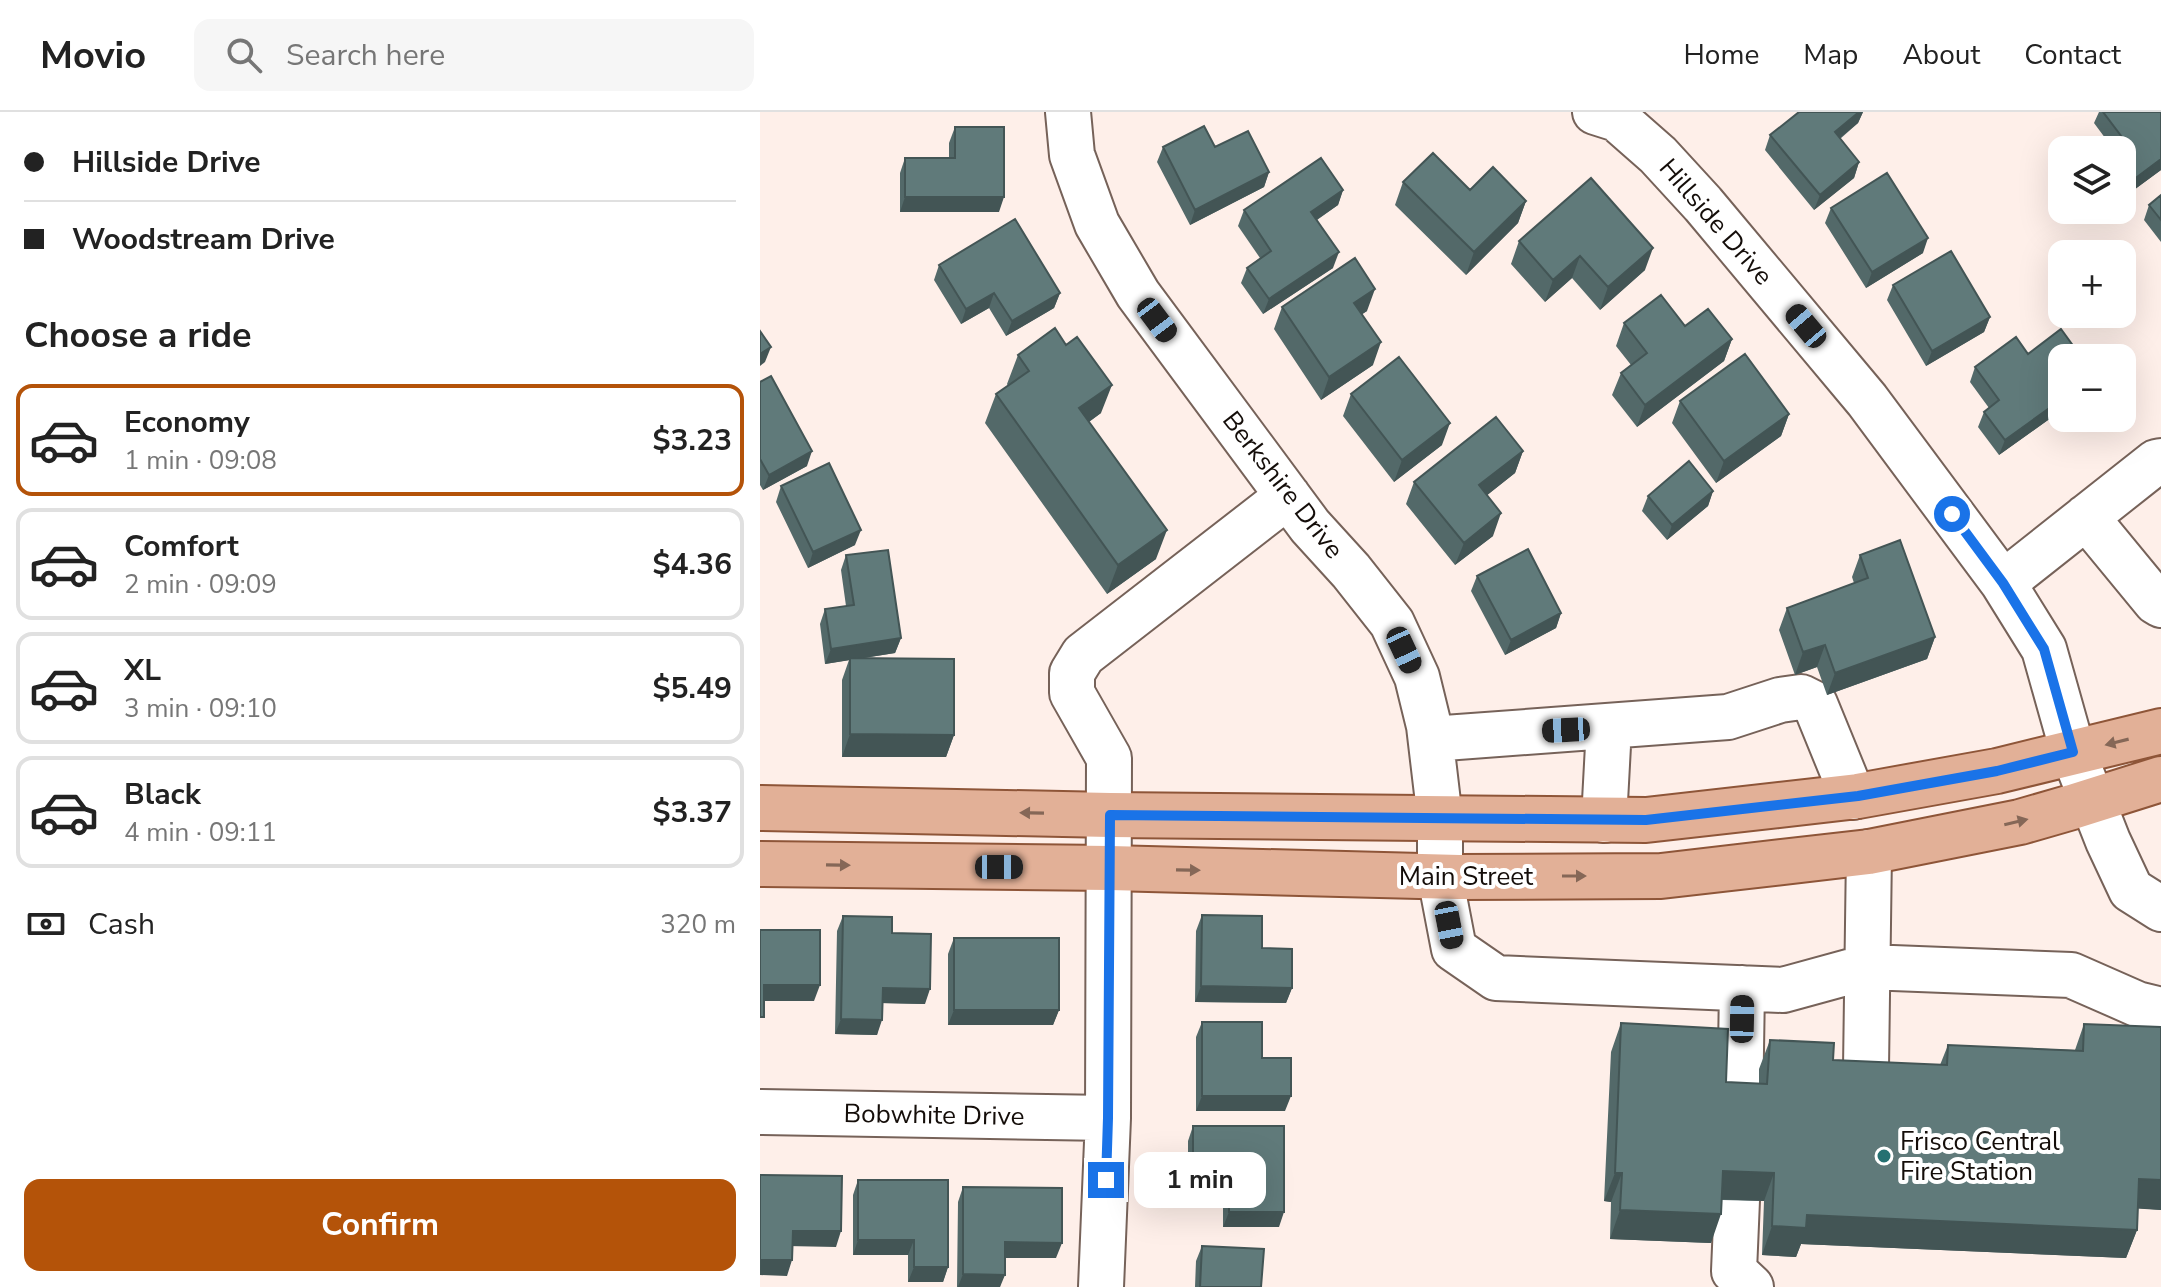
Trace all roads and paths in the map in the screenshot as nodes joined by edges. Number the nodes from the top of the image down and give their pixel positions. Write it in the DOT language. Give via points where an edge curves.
graph roads {
  1 [pos="1068,112"];
  2 [pos="1595,112"];
  3 [pos="2161,461"];
  4 [pos="1288,496"];
  5 [pos="2086,517"];
  6 [pos="2003,583"];
  7 [pos="2161,605"];
  8 [pos="1609,727"];
  9 [pos="2161,731"];
  10 [pos="1431,739"];
  11 [pos="2073,752"];
  12 [pos="2161,779"];
  13 [pos="1853,797"];
  14 [pos="2092,801"];
  15 [pos="760,808"];
  16 [pos="1110,815"];
  17 [pos="1440,819"];
  18 [pos="1604,820"];
  19 [pos="1869,852"];
  20 [pos="760,864"];
  21 [pos="1110,868"];
  22 [pos="1440,876"];
  23 [pos="2161,909"];
  24 [pos="1867,967"];
  25 [pos="1742,988"];
  26 [pos="2161,1010"];
  27 [pos="1866,1068"];
  28 [pos="760,1112"];
  29 [pos="1740,1112"];
  30 [pos="1108,1118"];
  31 [pos="1737,1200"];
  32 [pos="1101,1287"];
  33 [pos="1751,1287"];
  1 -- 4 [label="street, Berkshire Drive" via="1072,155 1097,224 1138,294"];
  2 -- 6 [label="street, Hillside Drive" via="1617,119 1703,204 1867,400"];
  3 -- 5 [label="street"];
  4 -- 10 [label="street, Berkshire Drive" via="1392,623 1417,677"];
  4 -- 16 [label="street" via="1083,655 1072,673 1072,693 1109,758"];
  5 -- 6 [label="street"];
  5 -- 7 [label="street"];
  6 -- 11 [label="street, Hillside Drive" via="2044,649"];
  8 -- 10 [label="street"];
  8 -- 13 [label="street" via="1728,717 1801,697 1815,704"];
  8 -- 18 [label="street"];
  9 -- 11 [label="main road, one-way"];
  10 -- 17 [label="street, Berkshire Drive"];
  11 -- 13 [label="main road"];
  11 -- 14 [label="street, Hillside Drive"];
  12 -- 14 [label="main road, Main Street"];
  13 -- 18 [label="main road"];
  19 -- 14 [label="main road, Main Street, one-way" via="2020,822"];
  14 -- 23 [label="street, Hillside Drive" via="2131,890"];
  16 -- 15 [label="main road, one-way"];
  16 -- 17 [label="main road"];
  16 -- 21 [label="street"];
  17 -- 18 [label="main road"];
  17 -- 22 [label="street, Berkshire Drive"];
  22 -- 19 [label="main road, Main Street, one-way" via="1661,876"];
  19 -- 24 [label="street"];
  20 -- 21 [label="main road, Main Street, one-way"];
  21 -- 22 [label="main road, Main Street, one-way"];
  21 -- 30 [label="street"];
  22 -- 25 [label="street, Berkshire Drive" via="1454,949 1496,978"];
  24 -- 25 [label="street, Berkshire Drive" via="1783,990"];
  24 -- 26 [label="street, Berkshire Drive" via="2071,975"];
  24 -- 27 [label="street"];
  25 -- 29 [label="street"];
  28 -- 30 [label="street, Bobwhite Drive"];
  30 -- 32 [label="street"];
  31 -- 33 [label="street" via="1734,1271"];
}
